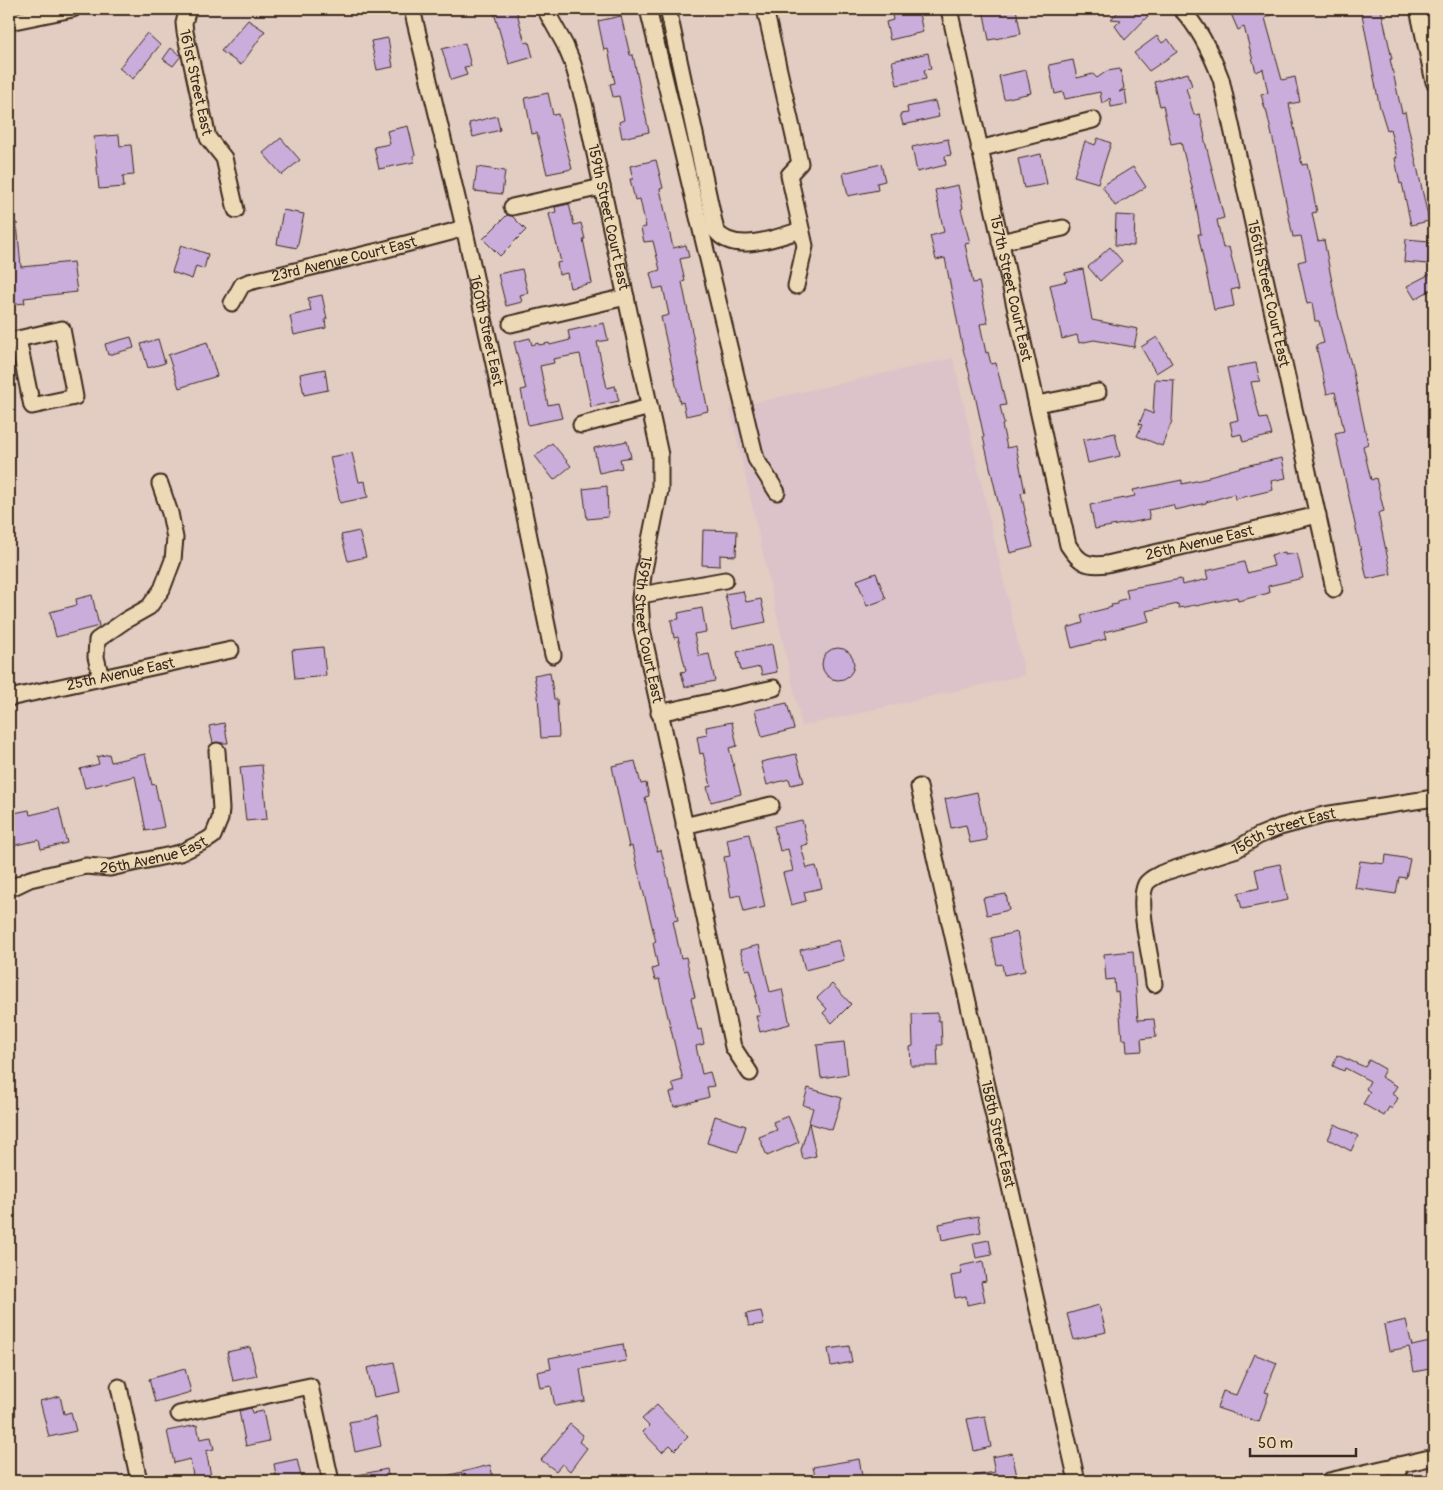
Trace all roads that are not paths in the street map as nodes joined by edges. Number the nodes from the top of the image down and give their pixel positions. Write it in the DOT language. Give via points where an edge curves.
graph roads {
  1 [pos="73,9"];
  2 [pos="188,9"];
  3 [pos="412,9"];
  4 [pos="545,9"];
  5 [pos="648,9"];
  6 [pos="668,9"];
  7 [pos="765,9"];
  8 [pos="949,9"];
  9 [pos="1181,9"];
  10 [pos="1418,9"];
  11 [pos="9,22"];
  12 [pos="1428,24"];
  13 [pos="1434,82"];
  14 [pos="1093,120"];
  15 [pos="979,149"];
  16 [pos="602,187"];
  17 [pos="512,207"];
  18 [pos="236,210"];
  19 [pos="464,227"];
  20 [pos="1063,228"];
  21 [pos="801,230"];
  22 [pos="1000,242"];
  23 [pos="796,286"];
  24 [pos="626,297"];
  25 [pos="232,303"];
  26 [pos="511,324"];
  27 [pos="14,340"];
  28 [pos="1098,392"];
  29 [pos="1037,404"];
  30 [pos="650,407"];
  31 [pos="581,425"];
  32 [pos="160,484"];
  33 [pos="777,492"];
  34 [pos="1318,515"];
  35 [pos="1082,562"];
  36 [pos="725,580"];
  37 [pos="1334,589"];
  38 [pos="641,595"];
  39 [pos="231,650"];
  40 [pos="553,655"];
  41 [pos="101,678"];
  42 [pos="774,688"];
  43 [pos="9,698"];
  44 [pos="659,713"];
  45 [pos="217,751"];
  46 [pos="918,787"];
  47 [pos="1434,798"];
  48 [pos="771,806"];
  49 [pos="684,826"];
  50 [pos="9,889"];
  51 [pos="1154,984"];
  52 [pos="750,1073"];
  53 [pos="119,1387"];
  54 [pos="179,1414"];
  55 [pos="1434,1457"];
  56 [pos="1396,1465"];
  57 [pos="139,1481"];
  58 [pos="331,1481"];
  59 [pos="1077,1481"];
  60 [pos="1329,1481"];
  61 [pos="1400,1481"];
  1 -- 11 [label="street"];
  2 -- 18 [label="street, 161st Street East" via="185,32 208,138 224,158"];
  3 -- 19 [label="street, 160th Street East"];
  4 -- 16 [label="street, 159th Street Court East" via="573,64"];
  5 -- 33 [label="street" via="756,459"];
  6 -- 21 [label="street" via="716,231 729,241 752,243"];
  7 -- 21 [label="street" via="800,162 789,175"];
  8 -- 15 [label="street, 157th Street Court East"];
  9 -- 34 [label="street, 156th Street Court East" via="1212,55 1221,79"];
  10 -- 12 [label="street"];
  12 -- 13 [label="street"];
  14 -- 15 [label="street"];
  15 -- 22 [label="street, 157th Street Court East"];
  16 -- 17 [label="street"];
  16 -- 24 [label="street, 159th Street Court East"];
  19 -- 25 [label="street, 23rd Avenue Court East" via="249,282 242,286"];
  19 -- 40 [label="street, 160th Street East"];
  20 -- 22 [label="street"];
  21 -- 23 [label="street" via="805,246"];
  22 -- 29 [label="street, 157th Street Court East"];
  24 -- 26 [label="street"];
  24 -- 30 [label="street, 159th Street Court East"];
  27 -- 27 [label="street" via="62,329 75,397 32,406"];
  28 -- 29 [label="street"];
  29 -- 35 [label="street, 157th Street Court East" via="1068,545"];
  30 -- 31 [label="street"];
  30 -- 38 [label="street, 159th Street Court East" via="660,455 660,490"];
  32 -- 41 [label="street" via="175,538 173,560 162,589 150,607 97,640 96,657"];
  34 -- 35 [label="street, 26th Avenue East" via="1107,564 1095,566"];
  34 -- 37 [label="street, 156th Street Court East"];
  36 -- 38 [label="street"];
  38 -- 44 [label="street, 159th Street Court East" via="642,629"];
  39 -- 41 [label="street, 25th Avenue East"];
  41 -- 43 [label="street, 25th Avenue East"];
  42 -- 44 [label="street"];
  44 -- 49 [label="street, 159th Street Court East"];
  45 -- 50 [label="street, 26th Avenue East" via="220,819 213,836 207,840 180,853 110,868 86,866 30,879"];
  46 -- 59 [label="street, 158th Street East"];
  47 -- 51 [label="street, 156th Street East" via="1338,812 1280,827 1236,849 1162,873 1147,882 1142,905"];
  48 -- 49 [label="street"];
  49 -- 52 [label="street, 159th Street Court East" via="733,1046"];
  53 -- 57 [label="street"];
  54 -- 58 [label="street" via="310,1386"];
  55 -- 56 [label="street"];
  56 -- 60 [label="street"];
  56 -- 61 [label="street"];
}
